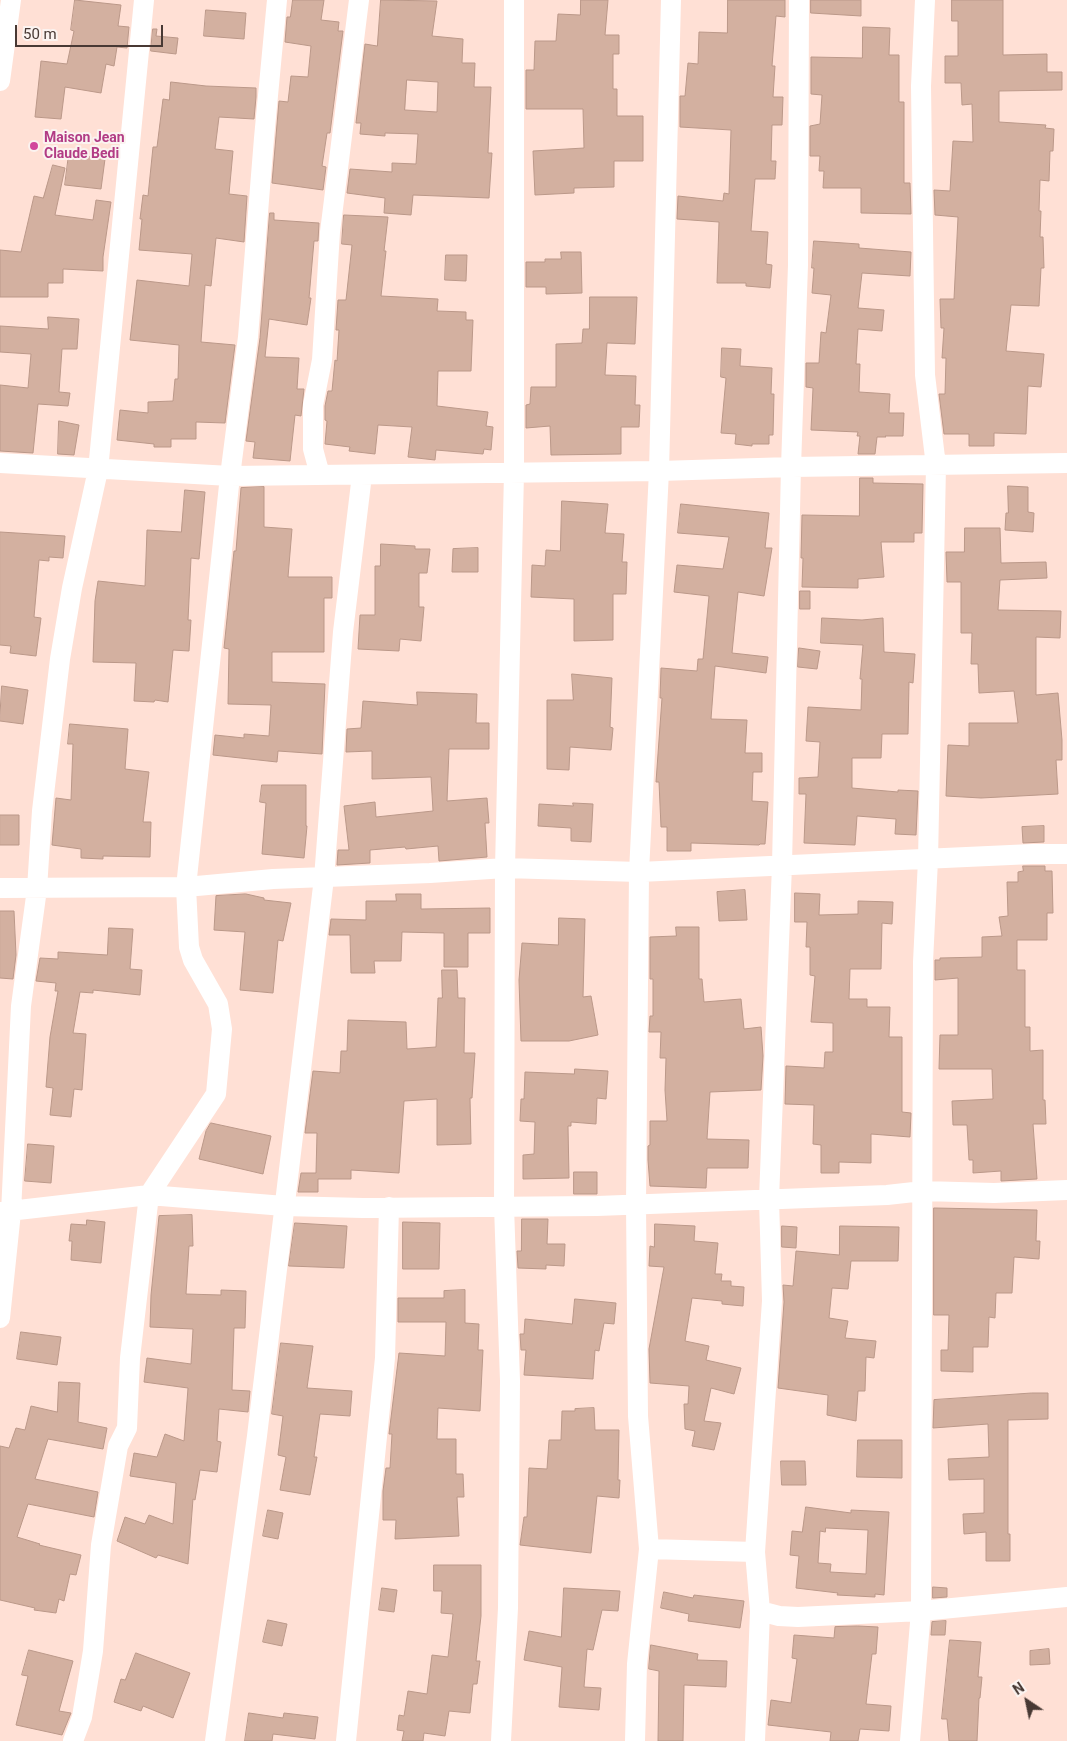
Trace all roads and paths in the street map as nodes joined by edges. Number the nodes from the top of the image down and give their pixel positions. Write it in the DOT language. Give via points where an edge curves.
graph roads {
  1 [pos="11,0"];
  2 [pos="144,0"];
  3 [pos="277,0"];
  4 [pos="359,0"];
  5 [pos="514,0"];
  6 [pos="671,0"];
  7 [pos="800,0"];
  8 [pos="925,0"];
  9 [pos="0,81"];
  10 [pos="0,463"];
  11 [pos="1067,463"];
  12 [pos="936,466"];
  13 [pos="790,467"];
  14 [pos="98,470"];
  15 [pos="659,471"];
  16 [pos="514,473"];
  17 [pos="362,475"];
  18 [pos="230,476"];
  19 [pos="320,476"];
  20 [pos="1067,854"];
  21 [pos="928,860"];
  22 [pos="782,865"];
  23 [pos="505,868"];
  24 [pos="639,872"];
  25 [pos="324,878"];
  26 [pos="0,888"];
  27 [pos="186,888"];
  28 [pos="37,889"];
  29 [pos="1067,1190"];
  30 [pos="923,1191"];
  31 [pos="149,1195"];
  32 [pos="770,1199"];
  33 [pos="636,1204"];
  34 [pos="284,1206"];
  35 [pos="504,1206"];
  36 [pos="389,1207"];
  37 [pos="6,1212"];
  38 [pos="0,1318"];
  39 [pos="649,1549"];
  40 [pos="755,1552"];
  41 [pos="1067,1598"];
  42 [pos="760,1610"];
  43 [pos="921,1611"];
  44 [pos="73,1741"];
  45 [pos="215,1741"];
  46 [pos="346,1741"];
  47 [pos="501,1741"];
  48 [pos="635,1741"];
  49 [pos="755,1741"];
  50 [pos="910,1741"];
  1 -- 9 [label="street"];
  2 -- 14 [label="street"];
  3 -- 18 [label="street" via="248,337"];
  4 -- 19 [label="street" via="330,232 322,360 313,405 313,449"];
  5 -- 16 [label="street"];
  6 -- 15 [label="street"];
  7 -- 13 [label="street" via="798,265"];
  8 -- 12 [label="street" via="921,86 925,375"];
  10 -- 14 [label="street"];
  11 -- 12 [label="street"];
  12 -- 13 [label="street"];
  12 -- 21 [label="street"];
  13 -- 15 [label="street"];
  13 -- 22 [label="street"];
  14 -- 18 [label="street"];
  14 -- 28 [label="street" via="60,659 42,810"];
  15 -- 16 [label="street"];
  15 -- 24 [label="street"];
  16 -- 17 [label="street"];
  16 -- 23 [label="street"];
  17 -- 19 [label="street"];
  17 -- 25 [label="street" via="343,632"];
  18 -- 19 [label="street"];
  18 -- 27 [label="street"];
  20 -- 21 [label="street"];
  21 -- 22 [label="street"];
  21 -- 30 [label="street" via="923,962"];
  22 -- 24 [label="street"];
  22 -- 32 [label="street"];
  23 -- 24 [label="street"];
  23 -- 25 [label="street"];
  23 -- 35 [label="street"];
  24 -- 33 [label="street"];
  25 -- 27 [label="street" via="273,879"];
  25 -- 34 [label="street"];
  26 -- 28 [label="street"];
  27 -- 28 [label="street"];
  27 -- 31 [label="street" via="188,947 218,1004 222,1029 216,1094"];
  28 -- 37 [label="street" via="21,1006"];
  29 -- 30 [label="street"];
  30 -- 32 [label="street"];
  30 -- 43 [label="street"];
  31 -- 34 [label="street"];
  31 -- 37 [label="street"];
  31 -- 44 [label="street" via="130,1358 127,1428 118,1446 101,1545 93,1651 82,1717"];
  32 -- 33 [label="street"];
  32 -- 40 [label="street" via="772,1301"];
  33 -- 35 [label="street"];
  33 -- 39 [label="street" via="638,1416"];
  34 -- 36 [label="street"];
  34 -- 45 [label="street" via="257,1436"];
  35 -- 36 [label="street"];
  35 -- 47 [label="street" via="510,1381 508,1608"];
  36 -- 46 [label="street" via="385,1358"];
  37 -- 38 [label="street"];
  39 -- 40 [label="street"];
  39 -- 48 [label="street" via="637,1664"];
  40 -- 42 [label="street"];
  41 -- 43 [label="street"];
  42 -- 43 [label="street" via="798,1617"];
  42 -- 49 [label="street"];
  43 -- 50 [label="street"];
}
